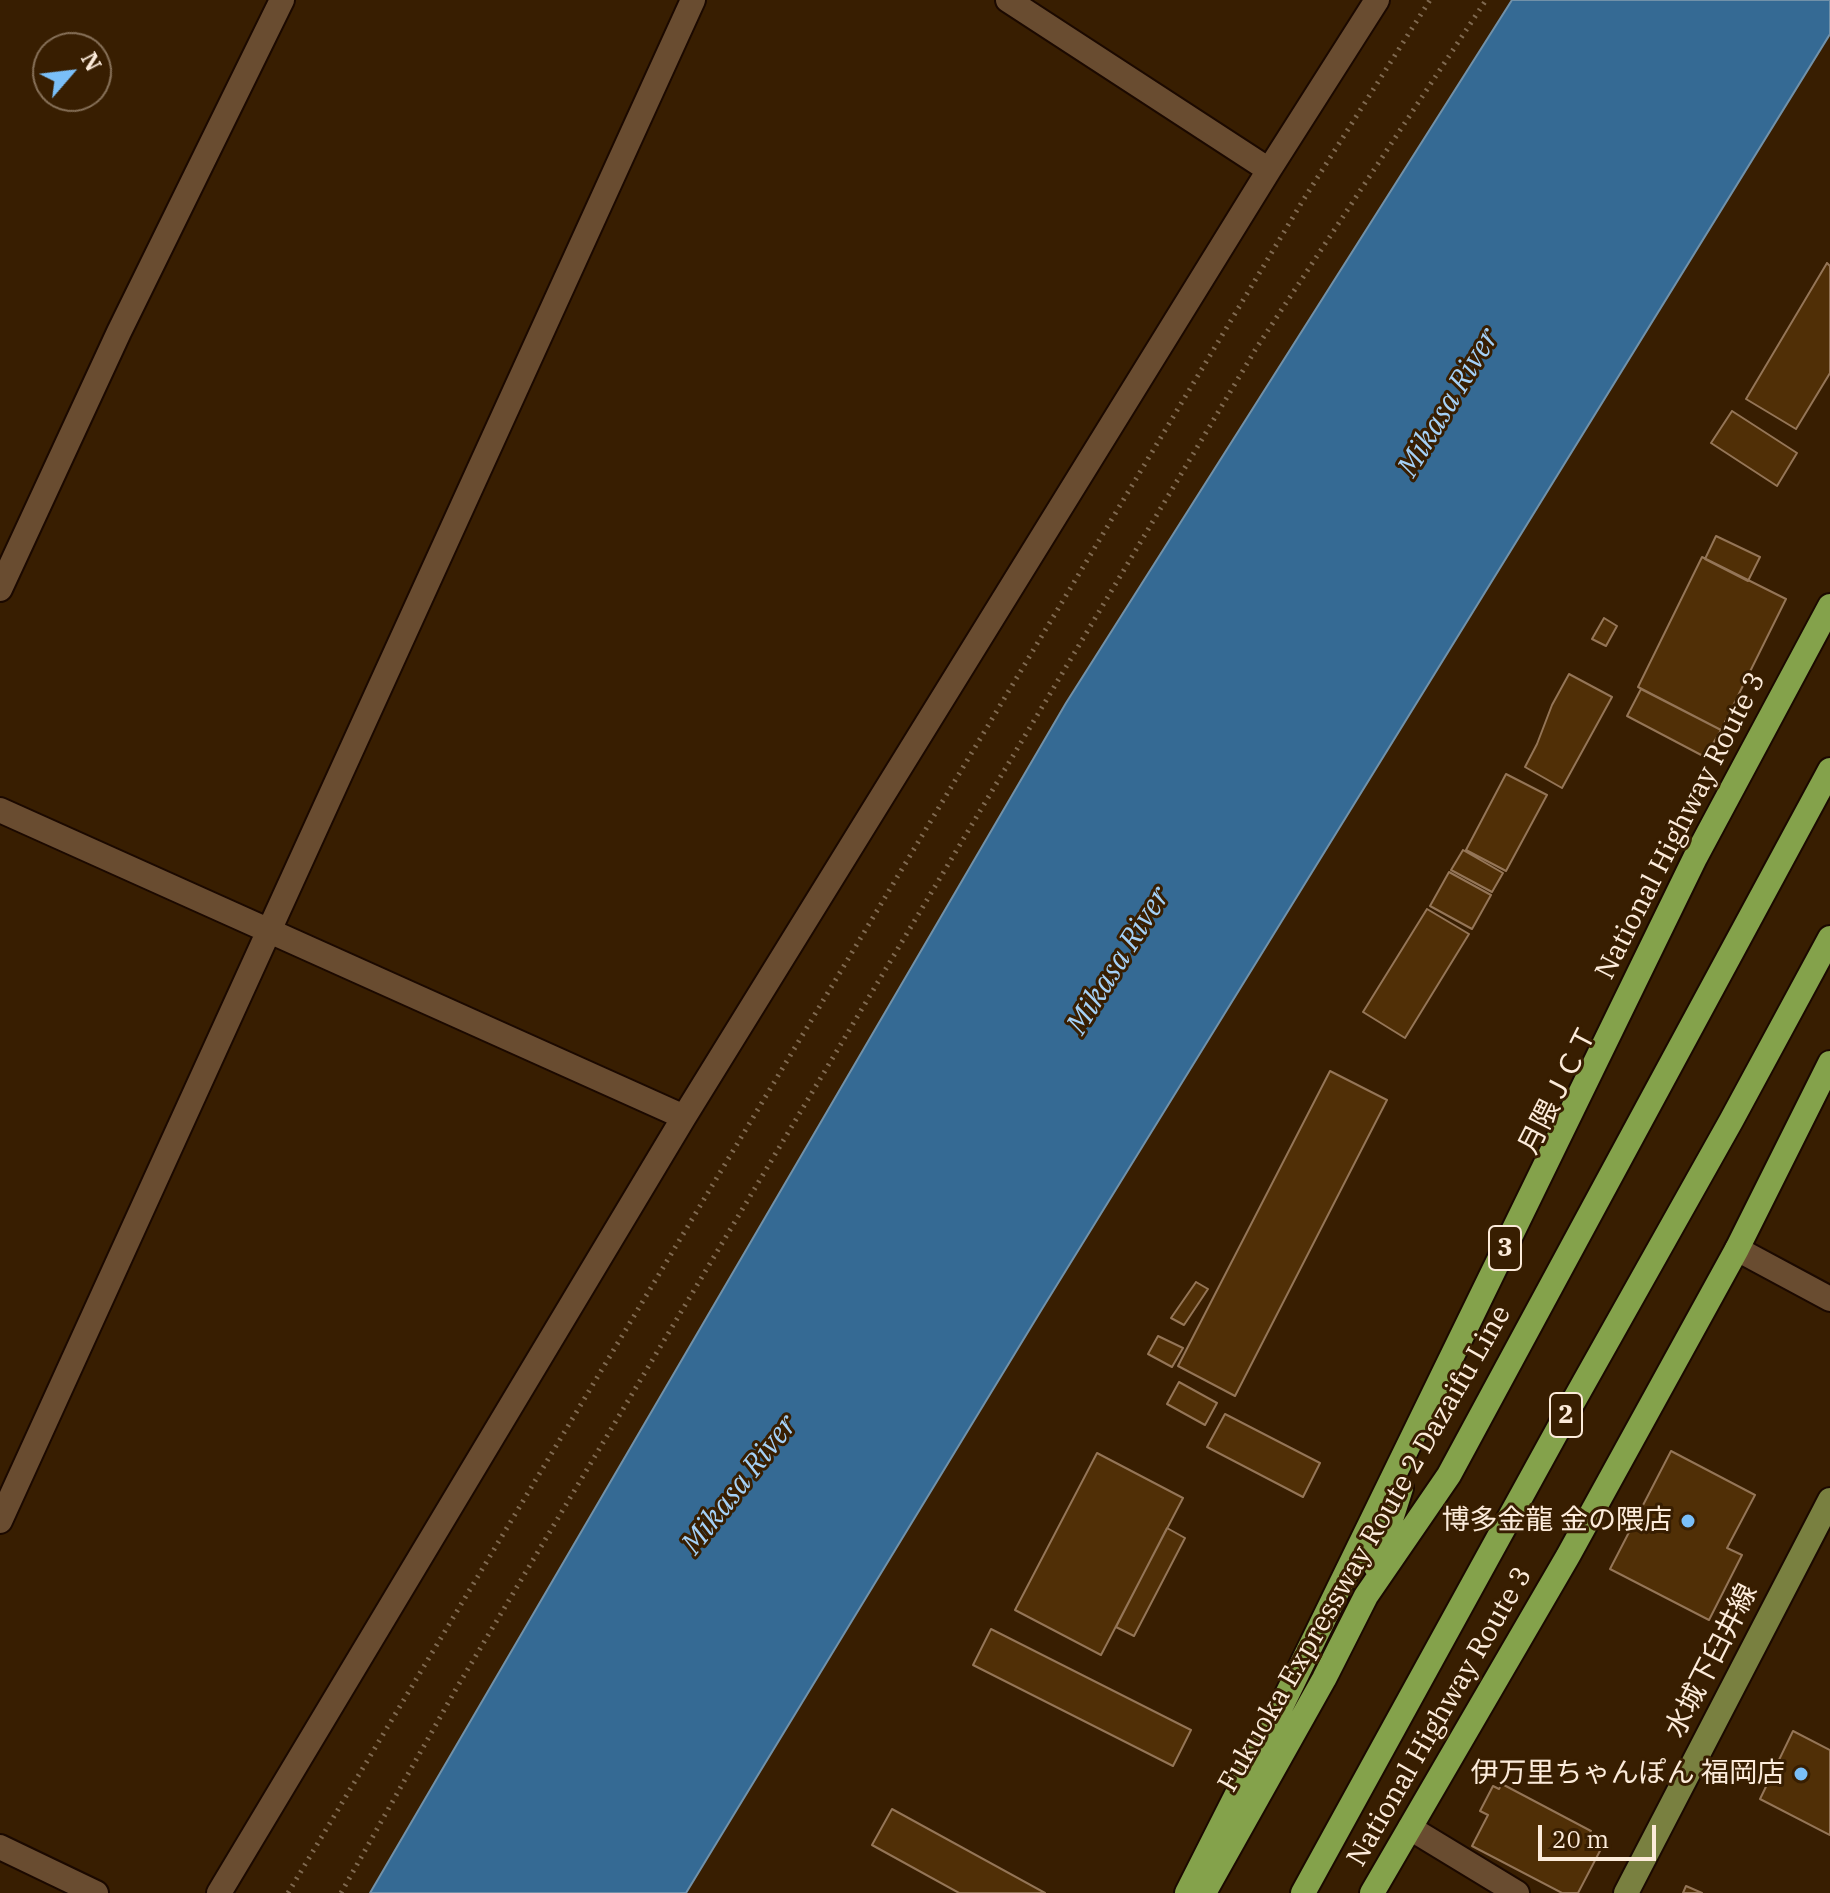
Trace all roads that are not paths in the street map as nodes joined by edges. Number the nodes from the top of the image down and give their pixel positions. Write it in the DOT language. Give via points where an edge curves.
graph roads {
  1 [pos="282,0"];
  2 [pos="693,0"];
  3 [pos="1008,0"];
  4 [pos="1377,0"];
  5 [pos="1269,170"];
  6 [pos="0,589"];
  7 [pos="1830,606"];
  8 [pos="1830,623"];
  9 [pos="1830,770"];
  10 [pos="0,810"];
  11 [pos="268,931"];
  12 [pos="1830,938"];
  13 [pos="1830,1063"];
  14 [pos="684,1117"];
  15 [pos="1737,1249"];
  16 [pos="1830,1299"];
  17 [pos="1830,1500"];
  18 [pos="0,1521"];
  19 [pos="1366,1596"];
  20 [pos="1410,1828"];
  21 [pos="0,1847"];
  22 [pos="96,1893"];
  23 [pos="219,1893"];
  24 [pos="1187,1893"];
  25 [pos="1204,1893"];
  26 [pos="1303,1893"];
  27 [pos="1372,1893"];
  28 [pos="1517,1893"];
  29 [pos="1626,1893"];
  1 -- 6 [label="street"];
  2 -- 11 [label="street"];
  3 -- 5 [label="street"];
  4 -- 5 [label="street"];
  5 -- 14 [label="street"];
  7 -- 24 [label="highway, National Highway Route 3 / 3" via="1695,858"];
  8 -- 19 [label="highway, 月隈ＪＣＴ" via="1476,1318 1412,1455"];
  9 -- 19 [label="highway, Fukuoka Expressway Route 2 Dazaifu Line" via="1449,1475"];
  10 -- 11 [label="street"];
  11 -- 14 [label="street"];
  11 -- 18 [label="street"];
  12 -- 26 [label="highway, 2"];
  13 -- 15 [label="highway, National Highway Route 3"];
  14 -- 23 [label="street"];
  15 -- 16 [label="street"];
  15 -- 20 [label="highway, National Highway Route 3"];
  17 -- 29 [label="main road, 水城下臼井線"];
  19 -- 25 [label="highway, Fukuoka Expressway Route 2 Dazaifu Line"];
  20 -- 27 [label="highway, National Highway Route 3"];
  20 -- 28 [label="street"];
  21 -- 22 [label="street"];
}
